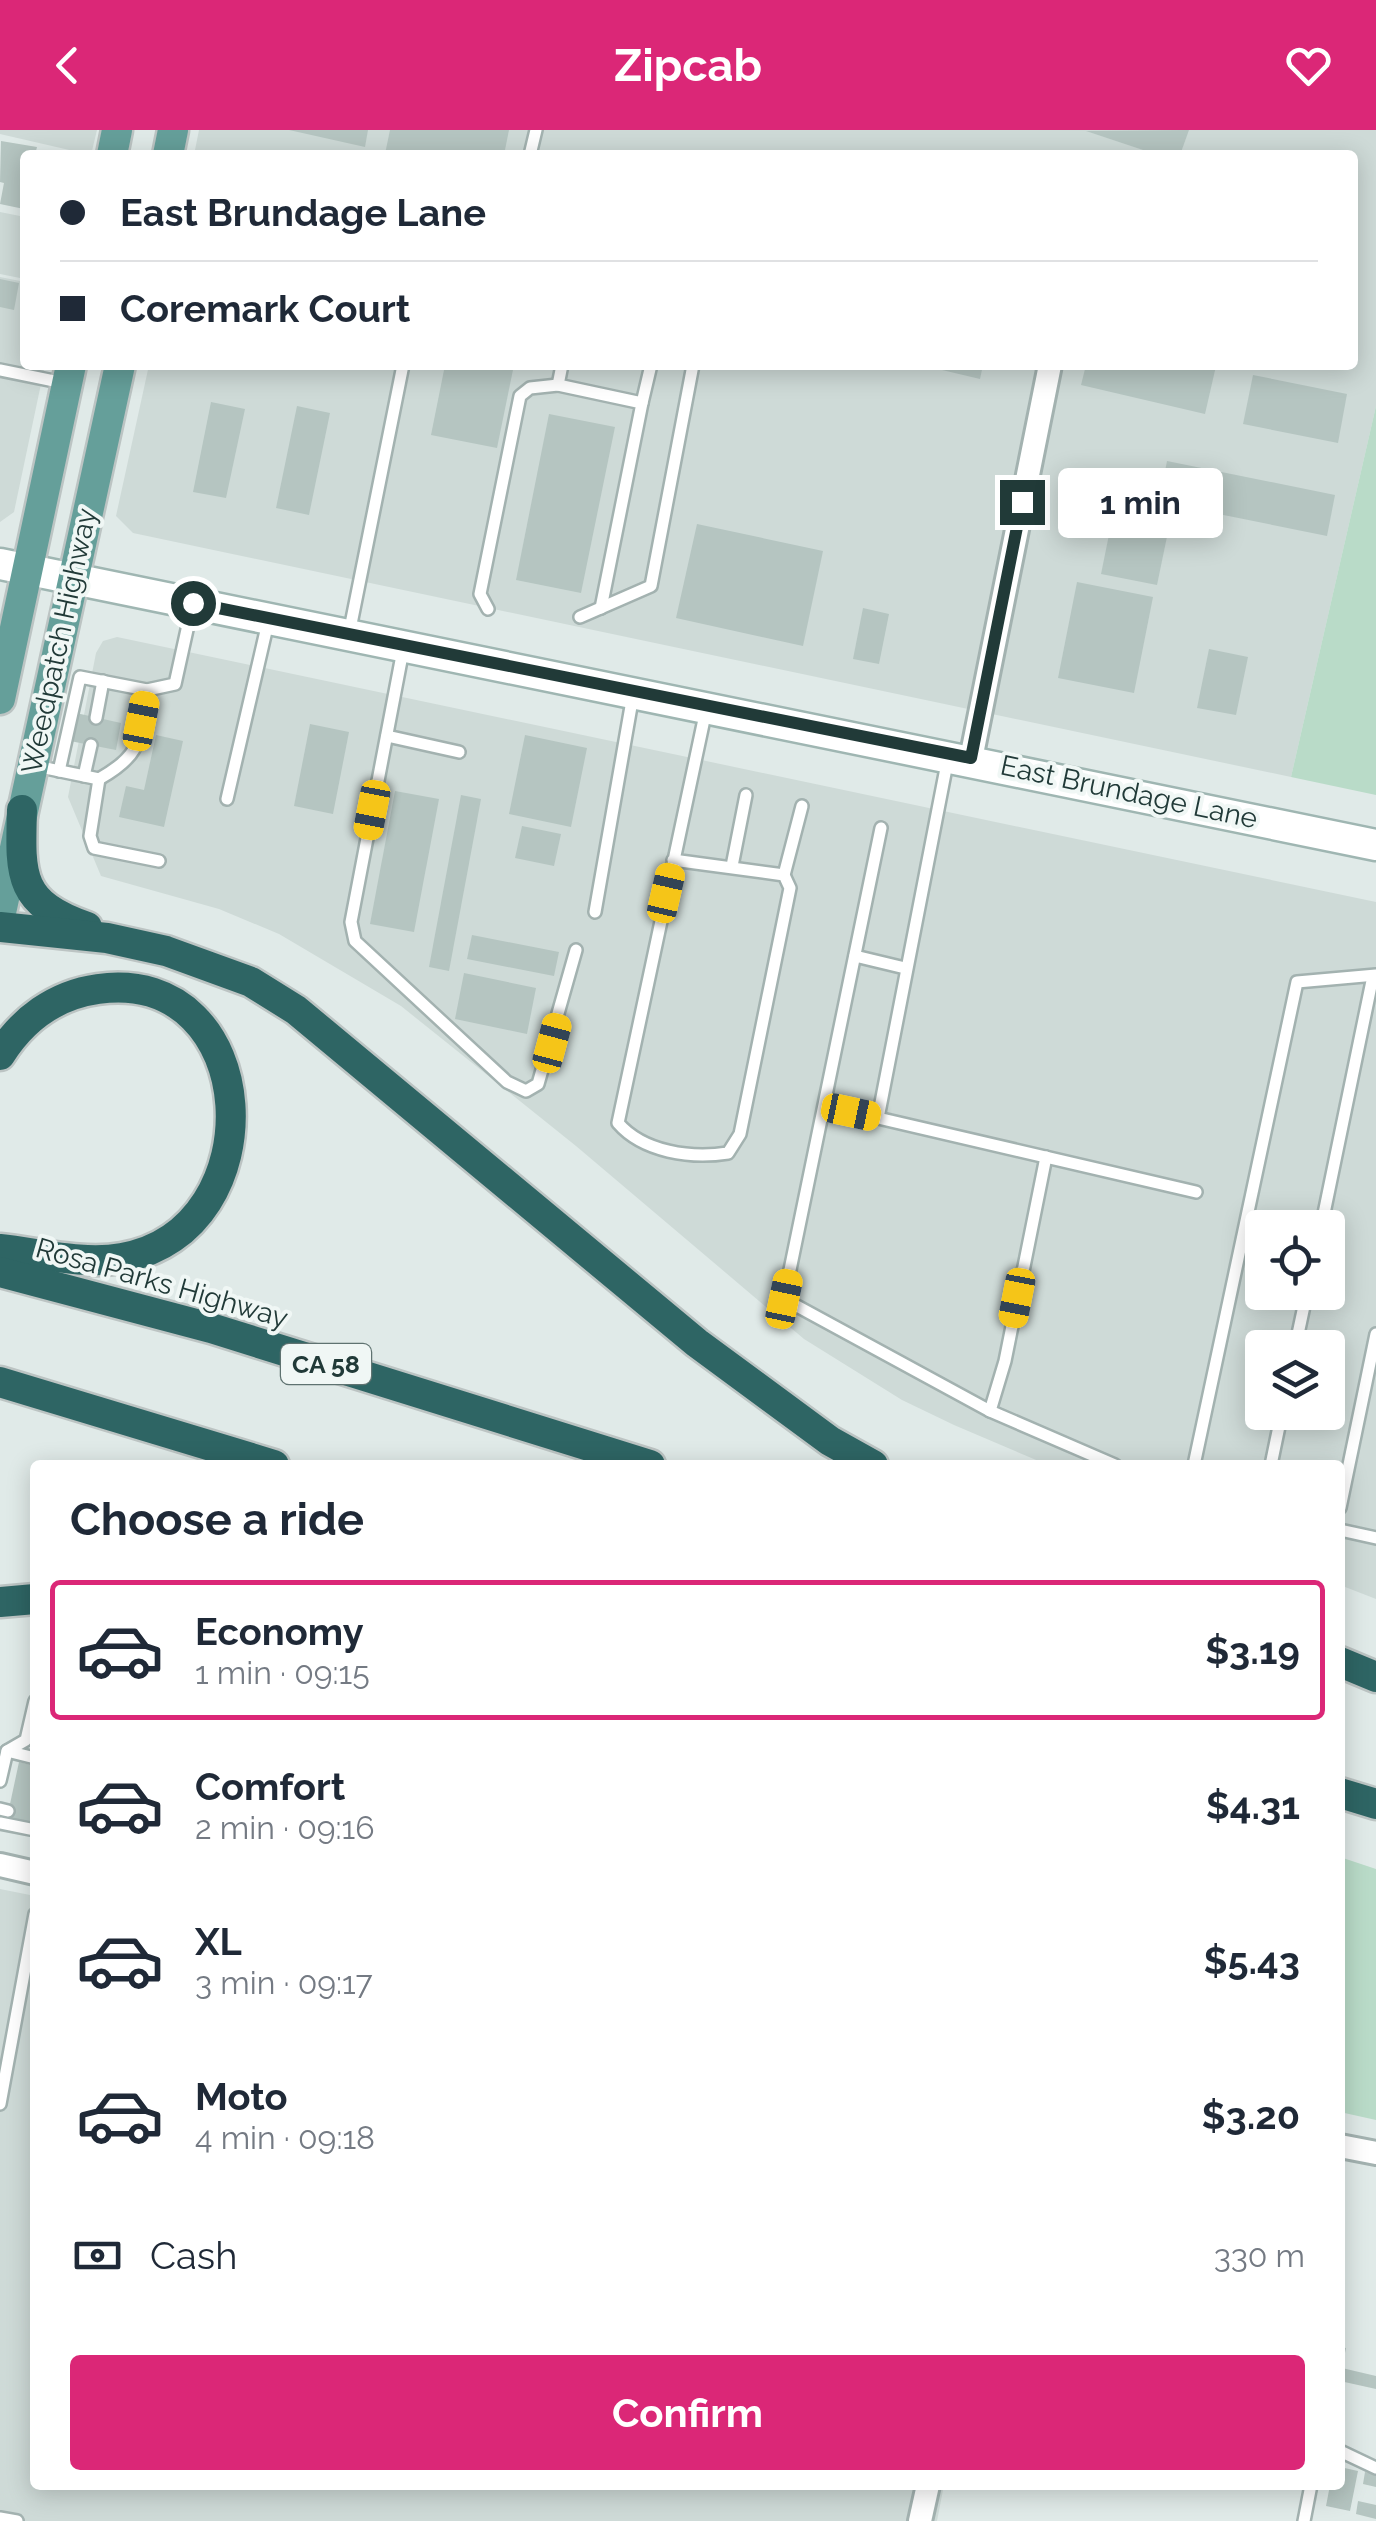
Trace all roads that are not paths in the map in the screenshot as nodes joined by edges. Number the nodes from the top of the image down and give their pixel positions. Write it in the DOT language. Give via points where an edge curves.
graph roads {
  1 [pos="0,370"];
  2 [pos="119,370"];
  3 [pos="402,370"];
  4 [pos="561,370"];
  5 [pos="649,370"];
  6 [pos="692,370"];
  7 [pos="1049,370"];
  8 [pos="70,374"];
  9 [pos="558,385"];
  10 [pos="642,403"];
  11 [pos="13,567"];
  12 [pos="71,579"];
  13 [pos="193,603"];
  14 [pos="601,608"];
  15 [pos="488,610"];
  16 [pos="580,617"];
  17 [pos="269,618"];
  18 [pos="349,634"];
  19 [pos="404,646"];
  20 [pos="66,674"];
  21 [pos="103,681"];
  22 [pos="147,690"];
  23 [pos="633,691"];
  24 [pos="0,700"];
  25 [pos="707,706"];
  26 [pos="96,718"];
  27 [pos="387,736"];
  28 [pos="91,745"];
  29 [pos="458,752"];
  30 [pos="960,756"];
  31 [pos="46,768"];
  32 [pos="84,776"];
  33 [pos="99,779"];
  34 [pos="746,794"];
  35 [pos="227,799"];
  36 [pos="802,806"];
  37 [pos="22,810"];
  38 [pos="881,828"];
  39 [pos="1376,844"];
  40 [pos="673,860"];
  41 [pos="160,861"];
  42 [pos="732,866"];
  43 [pos="784,875"];
  44 [pos="595,912"];
  45 [pos="0,916"];
  46 [pos="0,927"];
  47 [pos="107,938"];
  48 [pos="576,950"];
  49 [pos="855,956"];
  50 [pos="906,968"];
  51 [pos="1375,975"];
  52 [pos="0,1056"];
  53 [pos="824,1107"];
  54 [pos="878,1118"];
  55 [pos="1046,1157"];
  56 [pos="1196,1192"];
  57 [pos="1324,1210"];
  58 [pos="0,1249"];
  59 [pos="0,1272"];
  60 [pos="1376,1334"];
  61 [pos="0,1382"];
  62 [pos="0,1398"];
  63 [pos="990,1411"];
  64 [pos="1278,1430"];
  65 [pos="190,1439"];
  66 [pos="258,1460"];
  67 [pos="634,1460"];
  68 [pos="865,1460"];
  69 [pos="1104,1460"];
  70 [pos="1195,1460"];
  71 [pos="1272,1460"];
  72 [pos="1345,1484"];
  73 [pos="1345,1531"];
  74 [pos="1376,1538"];
  75 [pos="30,1599"];
  76 [pos="0,1602"];
  77 [pos="1345,1664"];
  78 [pos="1376,1678"];
  79 [pos="1345,1682"];
  80 [pos="1376,1691"];
  81 [pos="30,1723"];
  82 [pos="6,1757"];
  83 [pos="30,1758"];
  84 [pos="18,1766"];
  85 [pos="4,1785"];
  86 [pos="1345,1797"];
  87 [pos="1376,1806"];
  88 [pos="0,1822"];
  89 [pos="30,1829"];
  90 [pos="0,1865"];
  91 [pos="30,1872"];
  92 [pos="30,1941"];
  93 [pos="0,2104"];
  94 [pos="1345,2147"];
  95 [pos="1376,2154"];
  96 [pos="1345,2453"];
  97 [pos="1376,2468"];
  98 [pos="927,2490"];
  99 [pos="1309,2490"];
  100 [pos="0,2518"];
  101 [pos="17,2521"];
  102 [pos="920,2521"];
  103 [pos="1304,2521"];
  1 -- 8 [label="lane"];
  2 -- 12 [label="main road, Weedpatch Highway"];
  3 -- 18 [label="lane"];
  4 -- 9 [label="lane"];
  5 -- 10 [label="lane"];
  6 -- 14 [label="lane" via="651,586"];
  7 -- 30 [label="street"];
  8 -- 11 [label="main road, Weedpatch Highway"];
  9 -- 10 [label="lane"];
  9 -- 15 [label="lane" via="520,396 480,594"];
  10 -- 14 [label="lane"];
  11 -- 12 [label="main road, East Brundage Lane"];
  11 -- 24 [label="main road, Weedpatch Highway"];
  12 -- 13 [label="main road, East Brundage Lane"];
  12 -- 20 [label="main road, Weedpatch Highway"];
  13 -- 17 [label="main road, East Brundage Lane"];
  13 -- 22 [label="lane" via="175,684"];
  14 -- 16 [label="lane"];
  17 -- 18 [label="main road, East Brundage Lane"];
  17 -- 35 [label="lane"];
  18 -- 19 [label="main road, East Brundage Lane"];
  19 -- 23 [label="main road, East Brundage Lane"];
  19 -- 27 [label="lane"];
  20 -- 21 [label="lane"];
  20 -- 31 [label="main road, Weedpatch Highway"];
  21 -- 22 [label="lane"];
  21 -- 26 [label="lane"];
  22 -- 33 [label="lane" via="135,752"];
  23 -- 25 [label="main road, East Brundage Lane"];
  23 -- 44 [label="lane"];
  25 -- 30 [label="main road, East Brundage Lane"];
  25 -- 40 [label="lane"];
  27 -- 29 [label="lane"];
  27 -- 48 [label="lane" via="351,922 355,940 507,1082 526,1091 538,1084"];
  28 -- 32 [label="lane"];
  30 -- 39 [label="main road, East Brundage Lane"];
  30 -- 50 [label="lane"];
  31 -- 32 [label="lane"];
  31 -- 37 [label="main road, Weedpatch Highway"];
  32 -- 33 [label="lane"];
  33 -- 41 [label="lane" via="94,848"];
  34 -- 42 [label="lane"];
  36 -- 43 [label="lane"];
  37 -- 45 [label="main road, Weedpatch Highway"];
  37 -- 47 [label="highway" via="22,878 31,894"];
  38 -- 49 [label="lane"];
  40 -- 42 [label="lane"];
  40 -- 43 [label="lane" via="618,1123 632,1140 699,1158 728,1153 740,1134 790,888"];
  42 -- 43 [label="lane"];
  46 -- 47 [label="highway"];
  47 -- 68 [label="highway" via="200,962 296,1010 697,1342"];
  49 -- 50 [label="lane"];
  49 -- 53 [label="lane"];
  50 -- 54 [label="lane"];
  51 -- 57 [label="lane"];
  51 -- 70 [label="lane" via="1297,982"];
  52 -- 58 [label="highway" via="32,1017 63,998 104,988 152,993 171,999 211,1041 231,1095 233,1122 221,1176 208,1198 191,1220 148,1250 100,1260"];
  53 -- 54 [label="lane"];
  53 -- 63 [label="lane" via="784,1299"];
  54 -- 55 [label="lane"];
  55 -- 56 [label="lane"];
  55 -- 63 [label="lane"];
  59 -- 67 [label="highway, Rosa Parks Highway / CA 58" via="211,1328"];
  60 -- 72 [label="lane"];
  61 -- 65 [label="highway"];
  62 -- 65 [label="highway"];
  63 -- 69 [label="lane"];
  64 -- 71 [label="lane"];
  65 -- 66 [label="highway"];
  73 -- 74 [label="lane"];
  75 -- 76 [label="highway"];
  77 -- 78 [label="highway"];
  79 -- 80 [label="highway"];
  81 -- 82 [label="lane" via="26,1740"];
  82 -- 83 [label="lane"];
  82 -- 84 [label="lane"];
  82 -- 85 [label="lane"];
  86 -- 87 [label="highway"];
  88 -- 89 [label="lane"];
  90 -- 91 [label="street"];
  92 -- 93 [label="lane"];
  94 -- 95 [label="street"];
  96 -- 97 [label="lane"];
  98 -- 102 [label="street"];
  99 -- 103 [label="lane"];
  100 -- 101 [label="lane"];
}
